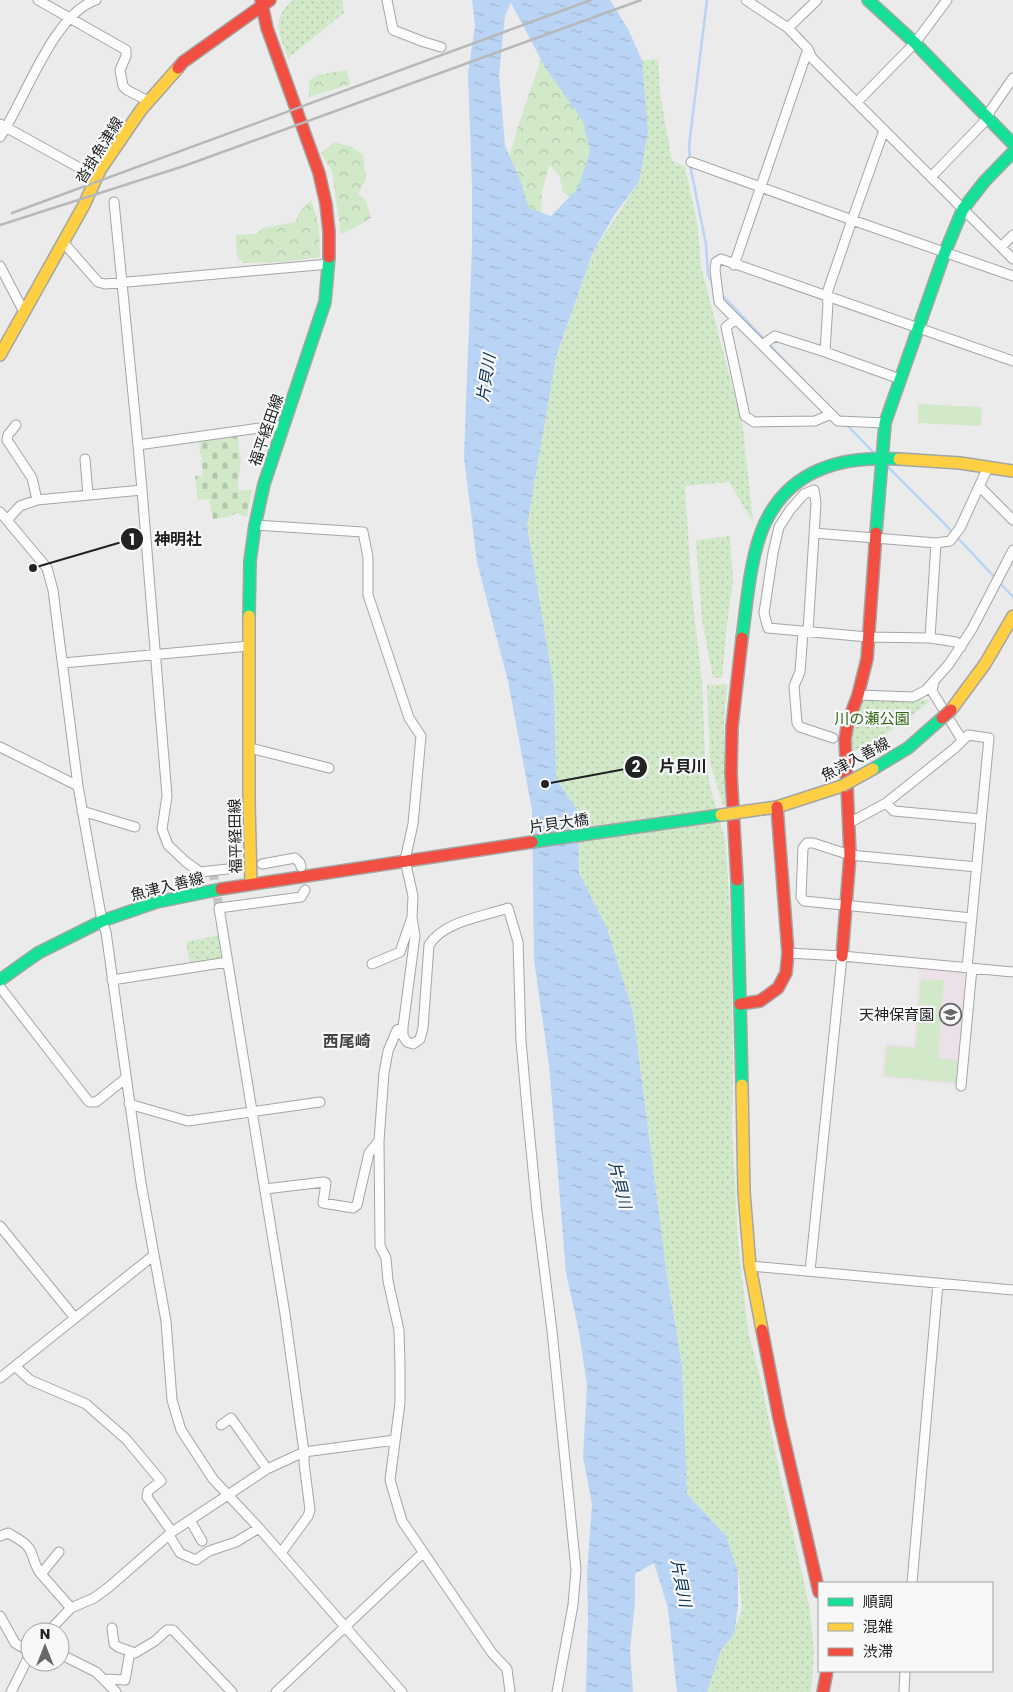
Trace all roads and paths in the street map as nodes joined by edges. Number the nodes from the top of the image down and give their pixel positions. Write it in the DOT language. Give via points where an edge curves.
graph roads {
  1 [pos="38,0"];
  2 [pos="96,0"];
  3 [pos="387,0"];
  4 [pos="746,0"];
  5 [pos="817,0"];
  6 [pos="868,0"];
  7 [pos="946,0"];
  8 [pos="265,2"];
  9 [pos="70,18"];
  10 [pos="788,28"];
  11 [pos="915,43"];
  12 [pos="441,47"];
  13 [pos="808,49"];
  14 [pos="1013,78"];
  15 [pos="148,102"];
  16 [pos="857,102"];
  17 [pos="988,118"];
  18 [pos="3,125"];
  19 [pos="884,130"];
  20 [pos="0,137"];
  21 [pos="1013,144"];
  22 [pos="1013,152"];
  23 [pos="691,162"];
  24 [pos="98,176"];
  25 [pos="931,177"];
  26 [pos="760,187"];
  27 [pos="114,202"];
  28 [pos="963,209"];
  29 [pos="852,220"];
  30 [pos="1013,235"];
  31 [pos="63,242"];
  32 [pos="1001,247"];
  33 [pos="945,252"];
  34 [pos="1013,259"];
  35 [pos="329,264"];
  36 [pos="734,265"];
  37 [pos="0,266"];
  38 [pos="1013,276"];
  39 [pos="122,282"];
  40 [pos="826,296"];
  41 [pos="24,312"];
  42 [pos="736,319"];
  43 [pos="920,327"];
  44 [pos="762,345"];
  45 [pos="825,352"];
  46 [pos="0,355"];
  47 [pos="1013,360"];
  48 [pos="900,379"];
  49 [pos="831,414"];
  50 [pos="885,423"];
  51 [pos="16,425"];
  52 [pos="283,426"];
  53 [pos="138,445"];
  54 [pos="881,458"];
  55 [pos="85,459"];
  56 [pos="988,467"];
  57 [pos="1013,471"];
  58 [pos="980,487"];
  59 [pos="142,490"];
  60 [pos="88,495"];
  61 [pos="37,500"];
  62 [pos="0,512"];
  63 [pos="8,519"];
  64 [pos="1013,520"];
  65 [pos="255,525"];
  66 [pos="814,533"];
  67 [pos="875,537"];
  68 [pos="936,543"];
  69 [pos="1013,550"];
  70 [pos="1013,616"];
  71 [pos="805,631"];
  72 [pos="868,637"];
  73 [pos="930,638"];
  74 [pos="249,646"];
  75 [pos="961,647"];
  76 [pos="156,655"];
  77 [pos="62,663"];
  78 [pos="934,681"];
  79 [pos="858,695"];
  80 [pos="833,738"];
  81 [pos="962,740"];
  82 [pos="0,747"];
  83 [pos="250,748"];
  84 [pos="329,768"];
  85 [pos="78,786"];
  86 [pos="886,803"];
  87 [pos="776,807"];
  88 [pos="82,811"];
  89 [pos="707,817"];
  90 [pos="981,819"];
  91 [pos="850,823"];
  92 [pos="135,827"];
  93 [pos="850,854"];
  94 [pos="411,859"];
  95 [pos="262,864"];
  96 [pos="301,867"];
  97 [pos="977,867"];
  98 [pos="238,868"];
  99 [pos="251,884"];
  100 [pos="305,890"];
  101 [pos="847,906"];
  102 [pos="412,916"];
  103 [pos="972,918"];
  104 [pos="102,920"];
  105 [pos="788,953"];
  106 [pos="842,956"];
  107 [pos="228,962"];
  108 [pos="372,964"];
  109 [pos="969,968"];
  110 [pos="1013,972"];
  111 [pos="0,980"];
  112 [pos="112,980"];
  113 [pos="0,987"];
  114 [pos="740,1004"];
  115 [pos="403,1026"];
  116 [pos="126,1078"];
  117 [pos="961,1086"];
  118 [pos="320,1102"];
  119 [pos="129,1104"];
  120 [pos="252,1113"];
  121 [pos="379,1142"];
  122 [pos="265,1188"];
  123 [pos="0,1226"];
  124 [pos="154,1255"];
  125 [pos="750,1266"];
  126 [pos="810,1271"];
  127 [pos="938,1284"];
  128 [pos="1013,1290"];
  129 [pos="75,1318"];
  130 [pos="15,1366"];
  131 [pos="0,1378"];
  132 [pos="221,1425"];
  133 [pos="396,1440"];
  134 [pos="304,1452"];
  135 [pos="267,1469"];
  136 [pos="227,1496"];
  137 [pos="190,1520"];
  138 [pos="259,1528"];
  139 [pos="170,1533"];
  140 [pos="0,1536"];
  141 [pos="202,1541"];
  142 [pos="60,1552"];
  143 [pos="281,1553"];
  144 [pos="423,1553"];
  145 [pos="41,1574"];
  146 [pos="912,1582"];
  147 [pos="818,1588"];
  148 [pos="71,1608"];
  149 [pos="0,1616"];
  150 [pos="58,1622"];
  151 [pos="345,1626"];
  152 [pos="112,1628"];
  153 [pos="20,1646"];
  154 [pos="130,1652"];
  155 [pos="70,1659"];
  156 [pos="21,1672"];
  157 [pos="827,1672"];
  158 [pos="905,1672"];
  159 [pos="104,1679"];
  160 [pos="11,1692"];
  161 [pos="116,1692"];
  162 [pos="232,1692"];
  163 [pos="276,1692"];
  164 [pos="402,1692"];
  165 [pos="510,1692"];
  166 [pos="557,1692"];
  167 [pos="823,1692"];
  168 [pos="904,1692"];
  1 -- 9 [label="street"];
  2 -- 9 [label="street"];
  3 -- 12 [label="street" via="393,30"];
  4 -- 10 [label="street"];
  5 -- 10 [label="street"];
  6 -- 11 [label="street"];
  7 -- 11 [label="street"];
  8 -- 15 [label="street, 沓掛魚津線" via="183,62"];
  8 -- 35 [label="street, 福平経田線" via="267,28 319,173 326,204"];
  9 -- 15 [label="street" via="126,50 120,70 123,86"];
  9 -- 18 [label="street" via="48,48"];
  10 -- 13 [label="street"];
  11 -- 16 [label="street"];
  11 -- 17 [label="street"];
  13 -- 16 [label="street" via="812,58"];
  13 -- 26 [label="street"];
  14 -- 17 [label="street"];
  15 -- 24 [label="street, 沓掛魚津線"];
  16 -- 19 [label="street"];
  17 -- 21 [label="street"];
  17 -- 25 [label="street"];
  18 -- 20 [label="street"];
  18 -- 24 [label="street"];
  19 -- 25 [label="street"];
  19 -- 29 [label="street"];
  22 -- 28 [label="street"];
  23 -- 26 [label="street"];
  24 -- 31 [label="street, 沓掛魚津線"];
  25 -- 28 [label="street"];
  26 -- 29 [label="street"];
  26 -- 36 [label="street"];
  27 -- 39 [label="street"];
  28 -- 32 [label="street"];
  28 -- 33 [label="street"];
  29 -- 33 [label="street"];
  29 -- 40 [label="street"];
  30 -- 32 [label="street"];
  31 -- 39 [label="street" via="98,282"];
  31 -- 41 [label="street, 沓掛魚津線"];
  32 -- 34 [label="street"];
  33 -- 38 [label="street"];
  33 -- 43 [label="street"];
  35 -- 39 [label="street"];
  35 -- 52 [label="street, 福平経田線" via="324,302"];
  36 -- 40 [label="street"];
  36 -- 42 [label="street" via="721,259 716,262 715,270 720,302"];
  37 -- 41 [label="street"];
  39 -- 53 [label="street"];
  40 -- 43 [label="street"];
  40 -- 45 [label="street"];
  41 -- 46 [label="street, 沓掛魚津線"];
  42 -- 44 [label="street"];
  42 -- 49 [label="street" via="726,327 745,416 754,422 815,421"];
  43 -- 47 [label="street"];
  43 -- 48 [label="street"];
  44 -- 45 [label="street" via="775,336"];
  44 -- 49 [label="street"];
  45 -- 48 [label="street"];
  48 -- 50 [label="street"];
  49 -- 50 [label="street" via="838,421"];
  50 -- 54 [label="street"];
  51 -- 61 [label="street" via="7,440 32,478"];
  52 -- 53 [label="street"];
  52 -- 65 [label="street, 福平経田線"];
  53 -- 59 [label="street"];
  54 -- 56 [label="street"];
  54 -- 67 [label="street"];
  54 -- 114 [label="street" via="835,463 804,476 784,494 765,523 754,562 732,727"];
  55 -- 60 [label="street"];
  56 -- 57 [label="street"];
  56 -- 58 [label="street"];
  58 -- 64 [label="street"];
  58 -- 68 [label="street" via="950,541"];
  59 -- 60 [label="street"];
  59 -- 76 [label="street"];
  60 -- 61 [label="street"];
  61 -- 63 [label="street" via="20,506"];
  62 -- 63 [label="street"];
  63 -- 77 [label="street" via="47,568"];
  65 -- 74 [label="street, 福平経田線" via="250,561"];
  65 -- 94 [label="street" via="363,532 368,557 368,595 409,718 421,736"];
  66 -- 67 [label="street"];
  66 -- 71 [label="street"];
  66 -- 71 [label="street" via="814,490 804,494 779,527 764,613 768,628"];
  67 -- 68 [label="street"];
  67 -- 72 [label="street"];
  68 -- 73 [label="street"];
  69 -- 75 [label="street"];
  70 -- 87 [label="street, 魚津入善線, bridge" via="977,677 951,710 908,748 842,786"];
  71 -- 72 [label="street"];
  71 -- 80 [label="street" via="800,672 794,686 797,723 800,727"];
  72 -- 73 [label="street"];
  72 -- 79 [label="street" via="867,659"];
  73 -- 75 [label="street" via="956,642"];
  74 -- 76 [label="street"];
  74 -- 83 [label="street, 福平経田線"];
  75 -- 78 [label="street"];
  76 -- 77 [label="street"];
  76 -- 98 [label="street" via="167,796 162,829 168,845 200,872"];
  77 -- 85 [label="street"];
  78 -- 79 [label="street" via="913,698"];
  78 -- 81 [label="street" via="932,691"];
  79 -- 91 [label="street" via="845,739"];
  81 -- 86 [label="street"];
  81 -- 90 [label="street" via="968,735 989,738"];
  82 -- 85 [label="street"];
  83 -- 84 [label="street"];
  83 -- 99 [label="street, 福平経田線"];
  85 -- 88 [label="street"];
  86 -- 90 [label="street" via="894,811"];
  86 -- 91 [label="street"];
  87 -- 89 [label="street, 魚津入善線, bridge"];
  87 -- 105 [label="street"];
  88 -- 92 [label="street"];
  88 -- 104 [label="street"];
  89 -- 94 [label="street, 片貝大橋"];
  90 -- 97 [label="street"];
  91 -- 93 [label="street"];
  93 -- 97 [label="street"];
  93 -- 101 [label="street"];
  93 -- 101 [label="street" via="807,843 803,848 801,897 804,901"];
  94 -- 99 [label="street, 魚津入善線"];
  94 -- 102 [label="street"];
  95 -- 96 [label="street" via="295,858"];
  97 -- 103 [label="street"];
  99 -- 104 [label="street, 魚津入善線" via="157,902"];
  100 -- 107 [label="street" via="301,897 219,908"];
  101 -- 103 [label="street"];
  101 -- 106 [label="street"];
  102 -- 108 [label="street" via="400,952"];
  102 -- 115 [label="street" via="415,936"];
  103 -- 109 [label="street"];
  104 -- 111 [label="street, 魚津入善線" via="38,953"];
  104 -- 112 [label="street"];
  105 -- 106 [label="street"];
  105 -- 114 [label="street" via="786,973 778,988 760,1001"];
  106 -- 109 [label="street"];
  106 -- 126 [label="street"];
  107 -- 112 [label="street"];
  107 -- 120 [label="street"];
  109 -- 110 [label="street"];
  109 -- 117 [label="street"];
  112 -- 116 [label="street"];
  113 -- 116 [label="street" via="89,1102 96,1102"];
  114 -- 125 [label="street" via="744,1192"];
  115 -- 121 [label="street" via="397,1030 388,1051"];
  115 -- 166 [label="street" via="402,1036 407,1042 414,1044 420,1039 429,945 434,937 447,928 508,908 518,942 527,1108 576,1570"];
  116 -- 119 [label="street"];
  118 -- 120 [label="street"];
  119 -- 120 [label="street" via="188,1121"];
  119 -- 124 [label="street"];
  120 -- 122 [label="street"];
  121 -- 122 [label="street" via="370,1153 358,1205 354,1208 323,1204 324,1182"];
  121 -- 133 [label="street" via="380,1246 386,1258 399,1330 400,1403"];
  122 -- 134 [label="street"];
  123 -- 129 [label="street"];
  124 -- 129 [label="street"];
  124 -- 136 [label="street" via="166,1321 172,1400 181,1430 212,1479"];
  125 -- 126 [label="street"];
  125 -- 147 [label="street" via="779,1418"];
  126 -- 127 [label="street"];
  127 -- 128 [label="street"];
  127 -- 146 [label="street"];
  129 -- 130 [label="street"];
  130 -- 131 [label="street"];
  130 -- 139 [label="street" via="30,1380 86,1404 126,1439 161,1481 148,1491 147,1497"];
  132 -- 135 [label="street" via="231,1418"];
  133 -- 134 [label="street"];
  133 -- 144 [label="street" via="390,1480 402,1521"];
  134 -- 135 [label="street"];
  134 -- 143 [label="street" via="310,1510"];
  135 -- 136 [label="street"];
  136 -- 137 [label="street"];
  136 -- 138 [label="street"];
  137 -- 139 [label="street"];
  137 -- 141 [label="street"];
  138 -- 139 [label="street" via="196,1560 180,1553"];
  138 -- 143 [label="street"];
  139 -- 148 [label="street" via="109,1587"];
  140 -- 145 [label="street" via="8,1533 26,1544"];
  142 -- 145 [label="street"];
  143 -- 151 [label="street"];
  144 -- 151 [label="street"];
  144 -- 165 [label="street" via="507,1669"];
  145 -- 148 [label="street"];
  148 -- 150 [label="street"];
  149 -- 153 [label="street"];
  151 -- 163 [label="street"];
  151 -- 164 [label="street"];
  152 -- 154 [label="street" via="114,1644"];
  154 -- 159 [label="street" via="125,1680"];
  154 -- 162 [label="street" via="140,1651 168,1630 173,1630"];
  155 -- 159 [label="street"];
  156 -- 160 [label="street"];
  157 -- 167 [label="street"];
  158 -- 168 [label="street"];
  159 -- 161 [label="street"];
}
